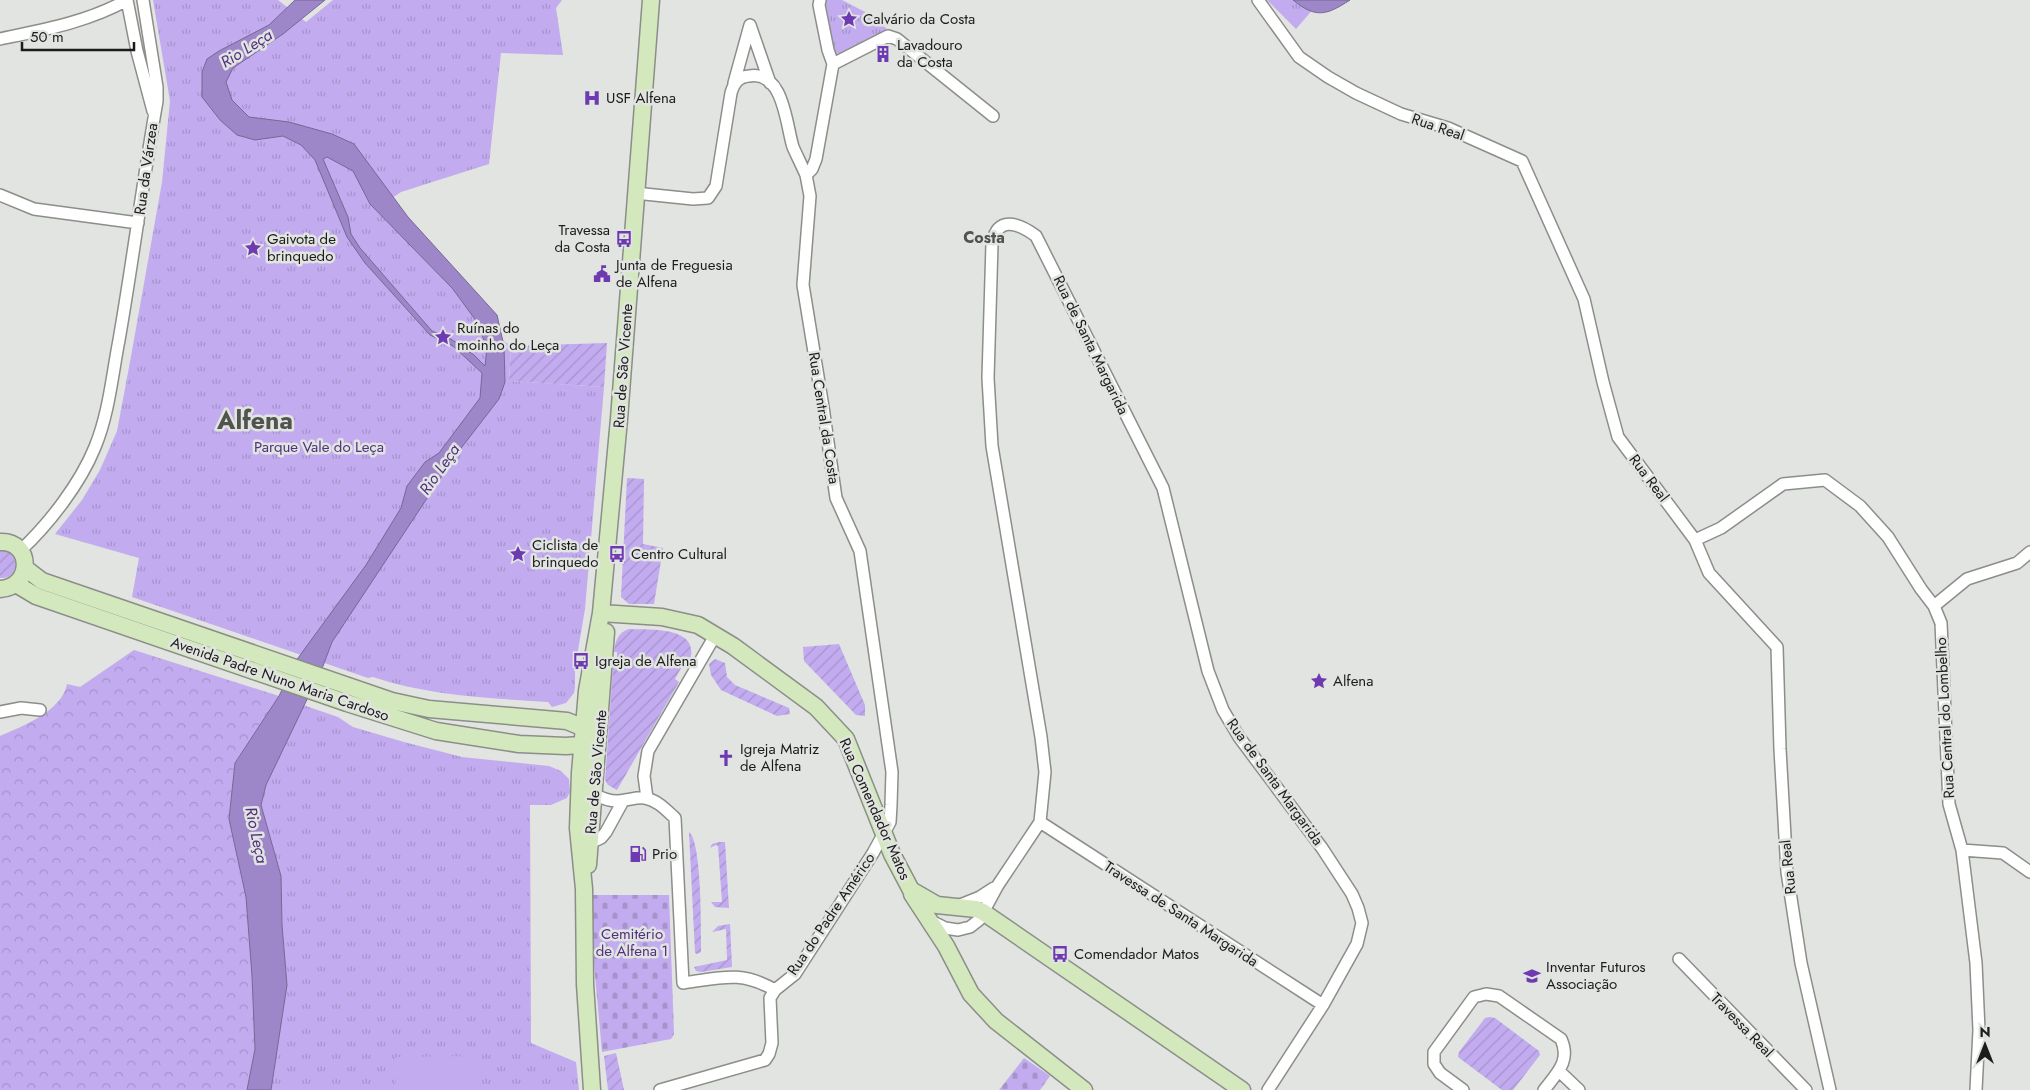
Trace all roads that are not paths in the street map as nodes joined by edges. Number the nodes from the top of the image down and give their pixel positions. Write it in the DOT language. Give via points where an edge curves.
graph roads {
  1 [pos="127,0"];
  2 [pos="143,0"];
  3 [pos="651,0"];
  4 [pos="820,0"];
  5 [pos="1258,0"];
  6 [pos="0,39"];
  7 [pos="834,64"];
  8 [pos="734,83"];
  9 [pos="770,83"];
  10 [pos="154,115"];
  11 [pos="993,116"];
  12 [pos="806,175"];
  13 [pos="635,193"];
  14 [pos="0,195"];
  15 [pos="138,224"];
  16 [pos="1695,540"];
  17 [pos="0,542"];
  18 [pos="20,551"];
  19 [pos="2030,552"];
  20 [pos="25,568"];
  21 [pos="16,584"];
  22 [pos="0,589"];
  23 [pos="1934,606"];
  24 [pos="601,613"];
  25 [pos="716,634"];
  26 [pos="256,663"];
  27 [pos="350,696"];
  28 [pos="586,699"];
  29 [pos="40,710"];
  30 [pos="0,712"];
  31 [pos="521,717"];
  32 [pos="553,719"];
  33 [pos="589,735"];
  34 [pos="522,744"];
  35 [pos="551,746"];
  36 [pos="580,773"];
  37 [pos="594,792"];
  38 [pos="647,798"];
  39 [pos="623,801"];
  40 [pos="578,816"];
  41 [pos="1040,822"];
  42 [pos="883,833"];
  43 [pos="590,843"];
  44 [pos="1962,850"];
  45 [pos="2030,872"];
  46 [pos="998,885"];
  47 [pos="584,889"];
  48 [pos="911,890"];
  49 [pos="965,905"];
  50 [pos="984,912"];
  51 [pos="931,920"];
  52 [pos="946,928"];
  53 [pos="946,946"];
  54 [pos="1679,959"];
  55 [pos="775,990"];
  56 [pos="1323,1005"];
  57 [pos="1559,1071"];
  58 [pos="592,1090"];
  59 [pos="660,1090"];
  60 [pos="1084,1090"];
  61 [pos="1242,1090"];
  62 [pos="1268,1090"];
  63 [pos="1463,1090"];
  64 [pos="1544,1090"];
  65 [pos="1579,1090"];
  66 [pos="1806,1090"];
  67 [pos="1830,1090"];
  68 [pos="1976,1090"];
  1 -- 6 [label="street" via="72,22"];
  1 -- 10 [label="street, Rua da Várzea" via="136,51"];
  2 -- 10 [label="street, Rua da Várzea" via="157,87"];
  3 -- 13 [label="street, Rua de São Vicente"];
  4 -- 7 [label="street" via="828,50"];
  5 -- 16 [label="street, Rua Real" via="1299,57 1328,77 1401,114 1448,128 1522,161 1584,299 1618,437"];
  7 -- 11 [label="street" via="888,36 897,39"];
  7 -- 12 [label="street" via="816,159"];
  8 -- 9 [label="street" via="751,75"];
  8 -- 9 [label="street" via="750,25"];
  8 -- 13 [label="street" via="716,186 708,198"];
  9 -- 12 [label="street" via="782,99 793,146"];
  10 -- 15 [label="street, Rua da Várzea"];
  12 -- 42 [label="street, Rua Central da Costa" via="810,196 803,285 836,498 860,551 892,772 890,822"];
  13 -- 24 [label="street, Rua de São Vicente"];
  14 -- 15 [label="street" via="34,208"];
  15 -- 18 [label="street, Rua da Várzea" via="105,415 95,447 79,480 36,537"];
  16 -- 23 [label="street, Rua Central do Lombelho" via="1721,528 1783,484 1825,480 1860,506 1888,537"];
  16 -- 67 [label="street, Rua Real" via="1709,573 1777,647 1787,872 1801,963"];
  17 -- 18 [label="street" via="13,545"];
  18 -- 20 [label="street"];
  19 -- 23 [label="street" via="2017,563 1967,579"];
  20 -- 21 [label="street"];
  20 -- 26 [label="street, Avenida Padre Nuno Maria Cardoso" via="42,580"];
  21 -- 22 [label="street"];
  21 -- 26 [label="street, Avenida Padre Nuno Maria Cardoso" via="36,596"];
  23 -- 44 [label="street, Rua Central do Lombelho" via="1941,623 1949,804"];
  24 -- 25 [label="street, Rua Comendador Matos" via="662,618 698,625"];
  24 -- 28 [label="street, Rua de São Vicente"];
  24 -- 33 [label="street, Rua de São Vicente" via="606,628"];
  25 -- 38 [label="street" via="648,751 644,776"];
  25 -- 42 [label="street, Rua Comendador Matos" via="816,707 846,739"];
  26 -- 27 [label="street, Avenida Padre Nuno Maria Cardoso"];
  27 -- 31 [label="street, Avenida Padre Nuno Maria Cardoso" via="429,709"];
  27 -- 34 [label="street, Avenida Padre Nuno Maria Cardoso" via="436,731"];
  28 -- 32 [label="street, Avenida Padre Nuno Maria Cardoso" via="572,714"];
  28 -- 33 [label="street, Rua de São Vicente"];
  29 -- 30 [label="street" via="21,708"];
  31 -- 32 [label="street, Avenida Padre Nuno Maria Cardoso"];
  31 -- 34 [label="street" via="532,728 531,737"];
  32 -- 33 [label="street, Avenida Padre Nuno Maria Cardoso" via="567,721"];
  33 -- 35 [label="street, Avenida Padre Nuno Maria Cardoso"];
  33 -- 36 [label="street, Rua de São Vicente"];
  33 -- 37 [label="street, Rua de São Vicente"];
  34 -- 35 [label="street, Avenida Padre Nuno Maria Cardoso"];
  35 -- 36 [label="street, Avenida Padre Nuno Maria Cardoso" via="568,754"];
  36 -- 40 [label="street, Rua de São Vicente"];
  37 -- 39 [label="street" via="610,800"];
  37 -- 43 [label="street, Rua de São Vicente"];
  38 -- 39 [label="street"];
  38 -- 55 [label="street" via="660,804 675,818 683,984 734,976"];
  39 -- 43 [label="street" via="606,832"];
  40 -- 43 [label="street, Rua de São Vicente" via="583,821 584,840"];
  40 -- 47 [label="street, Rua de São Vicente"];
  41 -- 46 [label="street, Rua de Santa Margarida"];
  41 -- 56 [label="street, Travessa de Santa Margarida"];
  41 -- 56 [label="street, Rua de Santa Margarida" via="1045,772 1041,737 992,446 988,378 992,244 994,233 1003,226 1014,224 1036,236 1163,488 1208,671 1223,710 1322,848 1358,908 1362,923 1357,944"];
  42 -- 48 [label="street, Rua Comendador Matos"];
  42 -- 55 [label="street, Rua do Padre Américo" via="795,974"];
  43 -- 47 [label="street, Rua de São Vicente"];
  44 -- 45 [label="street" via="2003,853"];
  44 -- 68 [label="street, Rua Central do Lombelho" via="1976,962 1979,1030"];
  46 -- 49 [label="street, Rua de Santa Margarida"];
  46 -- 50 [label="street, Rua de Santa Margarida"];
  47 -- 58 [label="street, Rua de São Vicente" via="585,984"];
  48 -- 49 [label="street, Rua Comendador Matos" via="942,906"];
  48 -- 51 [label="street"];
  49 -- 50 [label="street, Rua Comendador Matos"];
  49 -- 52 [label="street, Rua de Santa Margarida" via="954,913"];
  50 -- 52 [label="street, Rua de Santa Margarida" via="970,927"];
  50 -- 61 [label="street, Rua Comendador Matos"];
  51 -- 52 [label="street"];
  51 -- 53 [label="street"];
  52 -- 53 [label="street"];
  53 -- 60 [label="street" via="972,994 996,1021"];
  54 -- 66 [label="street, Travessa Real"];
  55 -- 59 [label="street" via="770,998 772,1043 765,1060"];
  56 -- 62 [label="street, Rua de Santa Margarida"];
  57 -- 63 [label="street" via="1566,1049 1561,1039 1499,996 1486,994 1474,997 1434,1052 1434,1064 1440,1073"];
  57 -- 64 [label="street"];
  57 -- 65 [label="street"];
}
